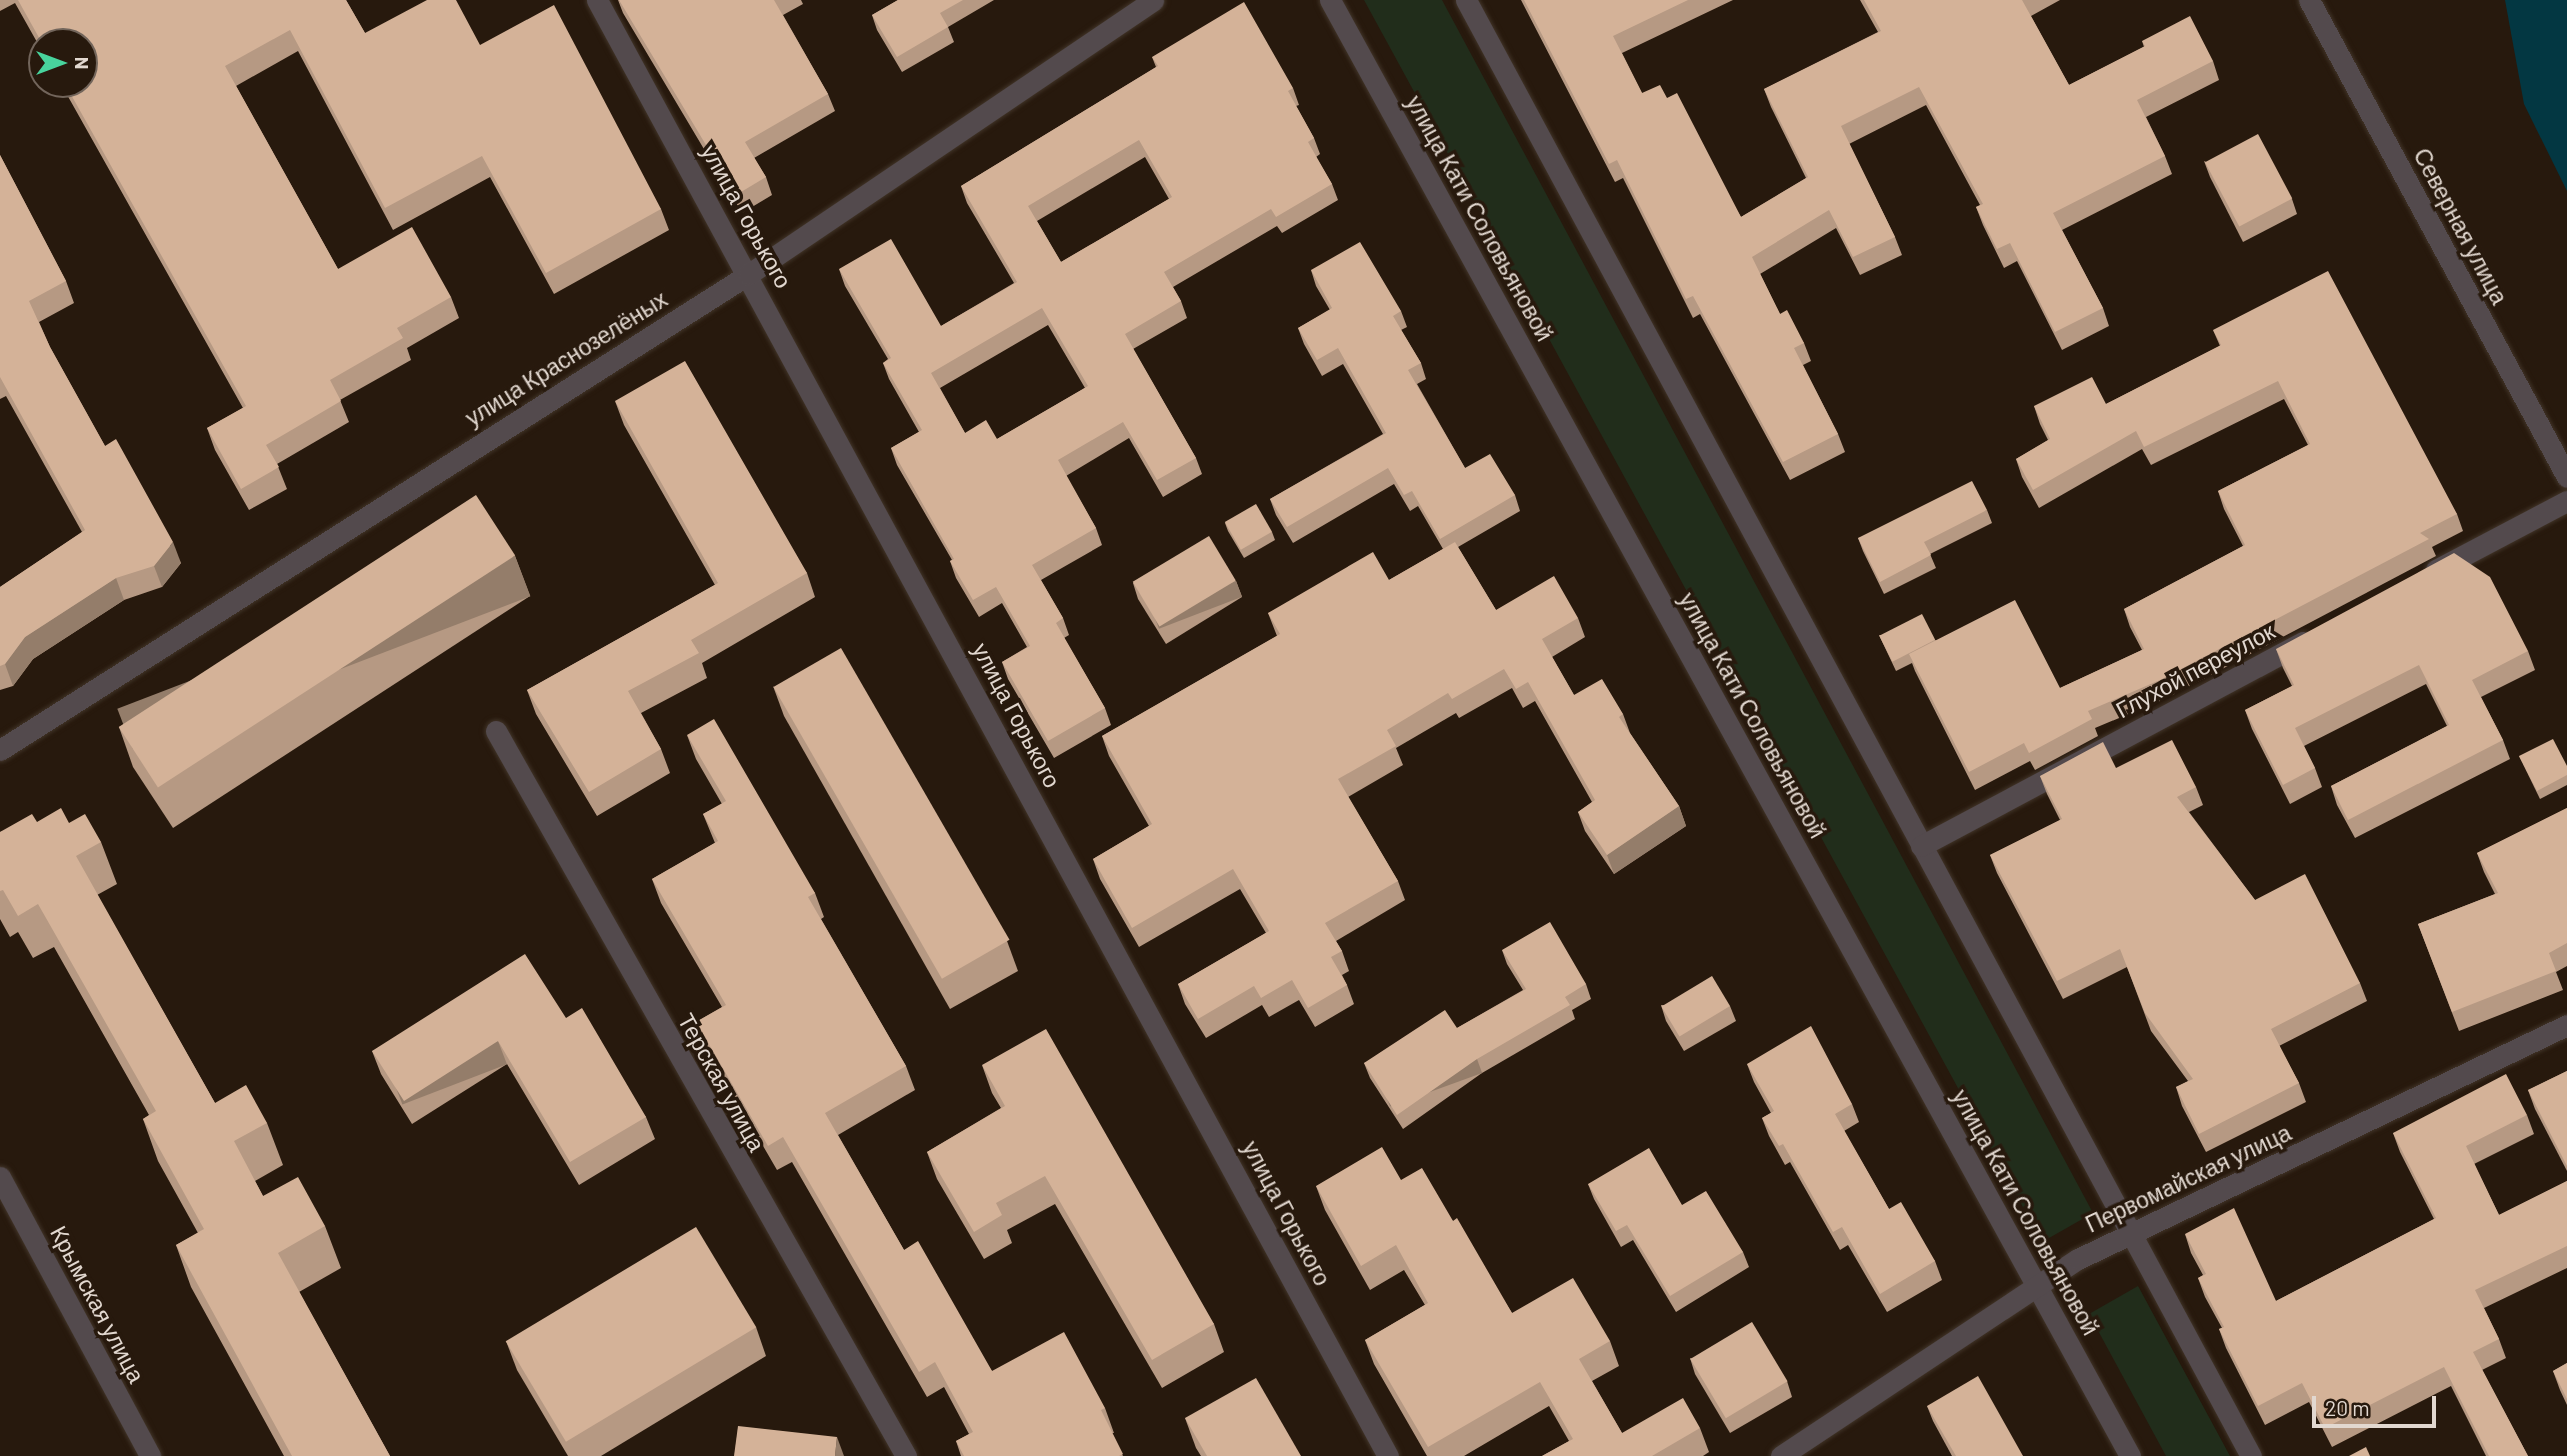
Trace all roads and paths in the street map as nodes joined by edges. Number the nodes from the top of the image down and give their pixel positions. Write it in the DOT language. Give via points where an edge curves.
graph roads {
  1 [pos="597,0"];
  2 [pos="1153,0"];
  3 [pos="1330,0"];
  4 [pos="1466,0"];
  5 [pos="2309,0"];
  6 [pos="749,274"];
  7 [pos="2567,477"];
  8 [pos="2567,500"];
  9 [pos="2413,583"];
  10 [pos="2327,629"];
  11 [pos="496,731"];
  12 [pos="0,750"];
  13 [pos="1921,846"];
  14 [pos="2567,1025"];
  15 [pos="0,1177"];
  16 [pos="2133,1234"];
  17 [pos="2036,1286"];
  18 [pos="150,1456"];
  19 [pos="906,1456"];
  20 [pos="1388,1456"];
  21 [pos="1781,1456"];
  22 [pos="2130,1456"];
  23 [pos="2251,1456"];
  1 -- 6 [label="street, улица Горького"];
  2 -- 6 [label="street, улица Краснозелёных"];
  3 -- 17 [label="street, улица Кати Соловьяновой"];
  4 -- 13 [label="street"];
  5 -- 7 [label="street, Северная улица"];
  6 -- 12 [label="street, улица Краснозелёных"];
  6 -- 20 [label="street, улица Горького"];
  8 -- 9 [label="street"];
  10 -- 13 [label="street, Глухой переулок"];
  11 -- 19 [label="street, Терская улица"];
  13 -- 16 [label="street"];
  14 -- 16 [label="street, Первомайская улица"];
  15 -- 18 [label="street, Крымская улица"];
  16 -- 17 [label="street, Первомайская улица" via="2078,1259"];
  16 -- 23 [label="street"];
  17 -- 21 [label="street, Первомайская улица"];
  17 -- 22 [label="street, улица Кати Соловьяновой"];
}
